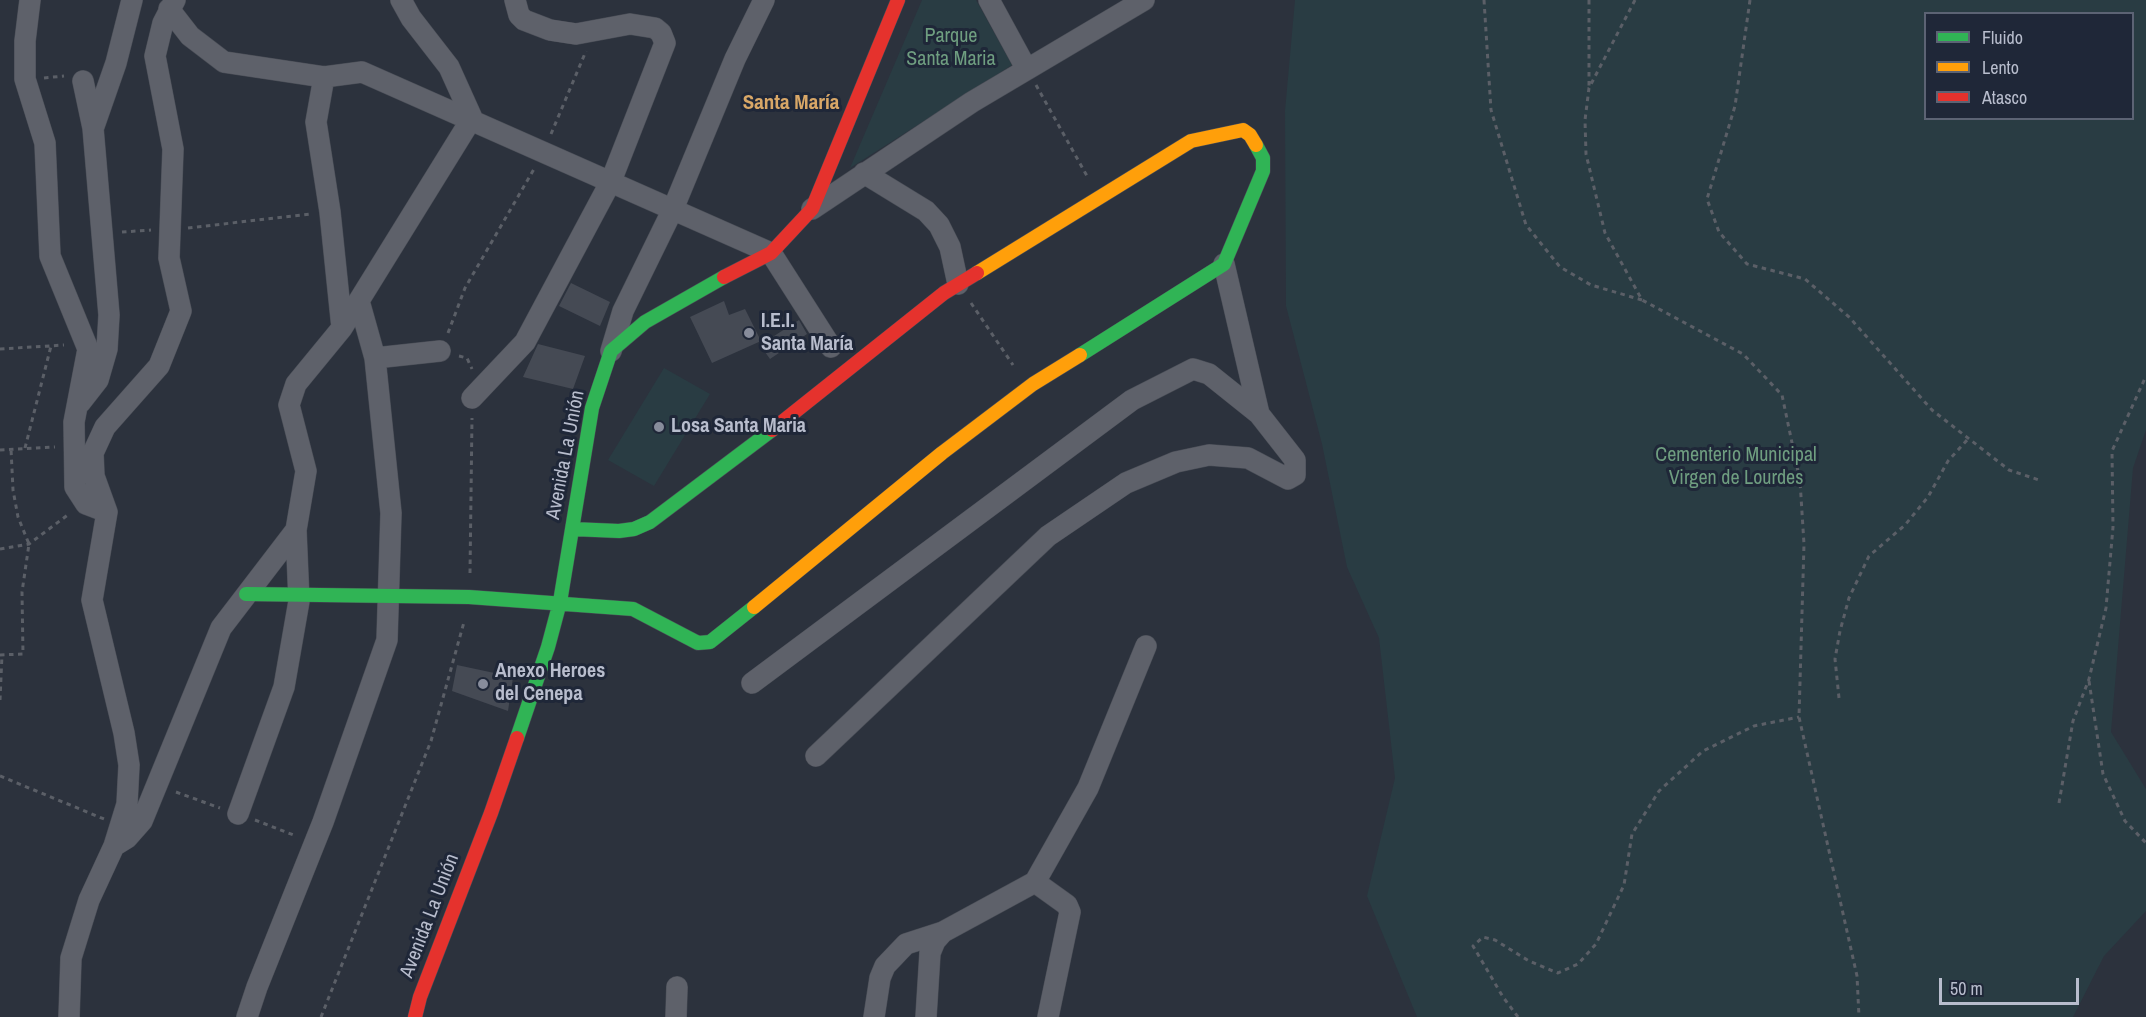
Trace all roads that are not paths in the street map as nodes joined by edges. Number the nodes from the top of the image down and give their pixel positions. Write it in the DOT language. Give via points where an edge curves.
graph roads {
  1 [pos="30,0"];
  2 [pos="132,0"];
  3 [pos="401,0"];
  4 [pos="515,0"];
  5 [pos="764,0"];
  6 [pos="990,0"];
  7 [pos="1144,0"];
  8 [pos="895,2"];
  9 [pos="172,5"];
  10 [pos="1026,68"];
  11 [pos="324,77"];
  12 [pos="83,81"];
  13 [pos="472,118"];
  14 [pos="93,128"];
  15 [pos="864,173"];
  16 [pos="610,181"];
  17 [pos="673,209"];
  18 [pos="812,209"];
  19 [pos="771,253"];
  20 [pos="1224,264"];
  21 [pos="958,284"];
  22 [pos="358,301"];
  23 [pos="342,328"];
  24 [pos="831,347"];
  25 [pos="440,351"];
  26 [pos="611,351"];
  27 [pos="375,358"];
  28 [pos="472,398"];
  29 [pos="76,414"];
  30 [pos="1259,414"];
  31 [pos="107,512"];
  32 [pos="296,530"];
  33 [pos="572,530"];
  34 [pos="246,594"];
  35 [pos="298,594"];
  36 [pos="388,597"];
  37 [pos="560,602"];
  38 [pos="1146,646"];
  39 [pos="752,683"];
  40 [pos="816,756"];
  41 [pos="238,814"];
  42 [pos="114,846"];
  43 [pos="1035,882"];
  44 [pos="943,932"];
  45 [pos="676,987"];
  46 [pos="69,1017"];
  47 [pos="247,1017"];
  48 [pos="415,1017"];
  49 [pos="676,1017"];
  50 [pos="874,1017"];
  51 [pos="926,1017"];
  52 [pos="1048,1017"];
  1 -- 29 [label="street" via="26,79 45,143 50,256 88,349"];
  2 -- 14 [label="street" via="116,63"];
  3 -- 13 [label="street" via="449,67"];
  4 -- 16 [label="street" via="524,20 550,30 576,34 630,24 646,25 661,33 664,43"];
  5 -- 17 [label="street" via="735,59"];
  6 -- 10 [label="street"];
  7 -- 10 [label="street"];
  8 -- 18 [label="street"];
  9 -- 11 [label="street" via="190,36 224,62"];
  9 -- 31 [label="street" via="155,56 173,149 162,238 181,311 159,366 105,427 93,453 94,476"];
  10 -- 15 [label="street"];
  11 -- 13 [label="street" via="362,72"];
  11 -- 23 [label="street" via="316,122"];
  12 -- 14 [label="street"];
  13 -- 16 [label="street"];
  13 -- 22 [label="street"];
  14 -- 29 [label="street" via="109,315 107,349 98,380"];
  15 -- 18 [label="street"];
  15 -- 21 [label="street" via="926,211 939,225 950,247"];
  16 -- 17 [label="street"];
  16 -- 28 [label="street" via="525,342"];
  17 -- 19 [label="street"];
  17 -- 26 [label="street" via="623,311"];
  18 -- 19 [label="street"];
  19 -- 24 [label="street"];
  19 -- 26 [label="street" via="675,303"];
  20 -- 21 [label="street" via="1263,171 1263,158 1243,130 1191,141"];
  20 -- 30 [label="street"];
  20 -- 37 [label="street" via="1033,384 710,642 698,643 633,609"];
  21 -- 33 [label="street" via="650,522 619,531"];
  22 -- 23 [label="street"];
  22 -- 27 [label="street"];
  23 -- 32 [label="street" via="296,384 289,405 306,471"];
  25 -- 27 [label="street"];
  26 -- 33 [label="street, Avenida La Unión" via="592,408"];
  27 -- 36 [label="street" via="391,513"];
  29 -- 31 [label="street" via="75,487 86,504"];
  30 -- 39 [label="street" via="1209,374 1193,369 1166,381 1132,400"];
  30 -- 40 [label="street" via="1294,460 1295,475 1288,479 1248,458 1209,455 1176,462 1126,483 1048,536"];
  31 -- 42 [label="street" via="92,600 129,765 127,804"];
  32 -- 34 [label="street"];
  32 -- 35 [label="street"];
  33 -- 37 [label="street, Avenida La Unión"];
  34 -- 35 [label="street"];
  34 -- 42 [label="street" via="220,628 142,821 128,838"];
  35 -- 36 [label="street"];
  35 -- 41 [label="street" via="284,687"];
  36 -- 37 [label="street"];
  36 -- 47 [label="street" via="387,640 323,822"];
  37 -- 48 [label="street, Avenida La Unión" via="491,813"];
  38 -- 43 [label="street" via="1088,788"];
  42 -- 46 [label="street" via="89,900 71,958"];
  43 -- 44 [label="street"];
  43 -- 52 [label="street" via="1067,905 1070,912"];
  44 -- 50 [label="street" via="906,944 892,956 880,978"];
  44 -- 51 [label="street" via="930,953"];
  45 -- 49 [label="street"];
}
